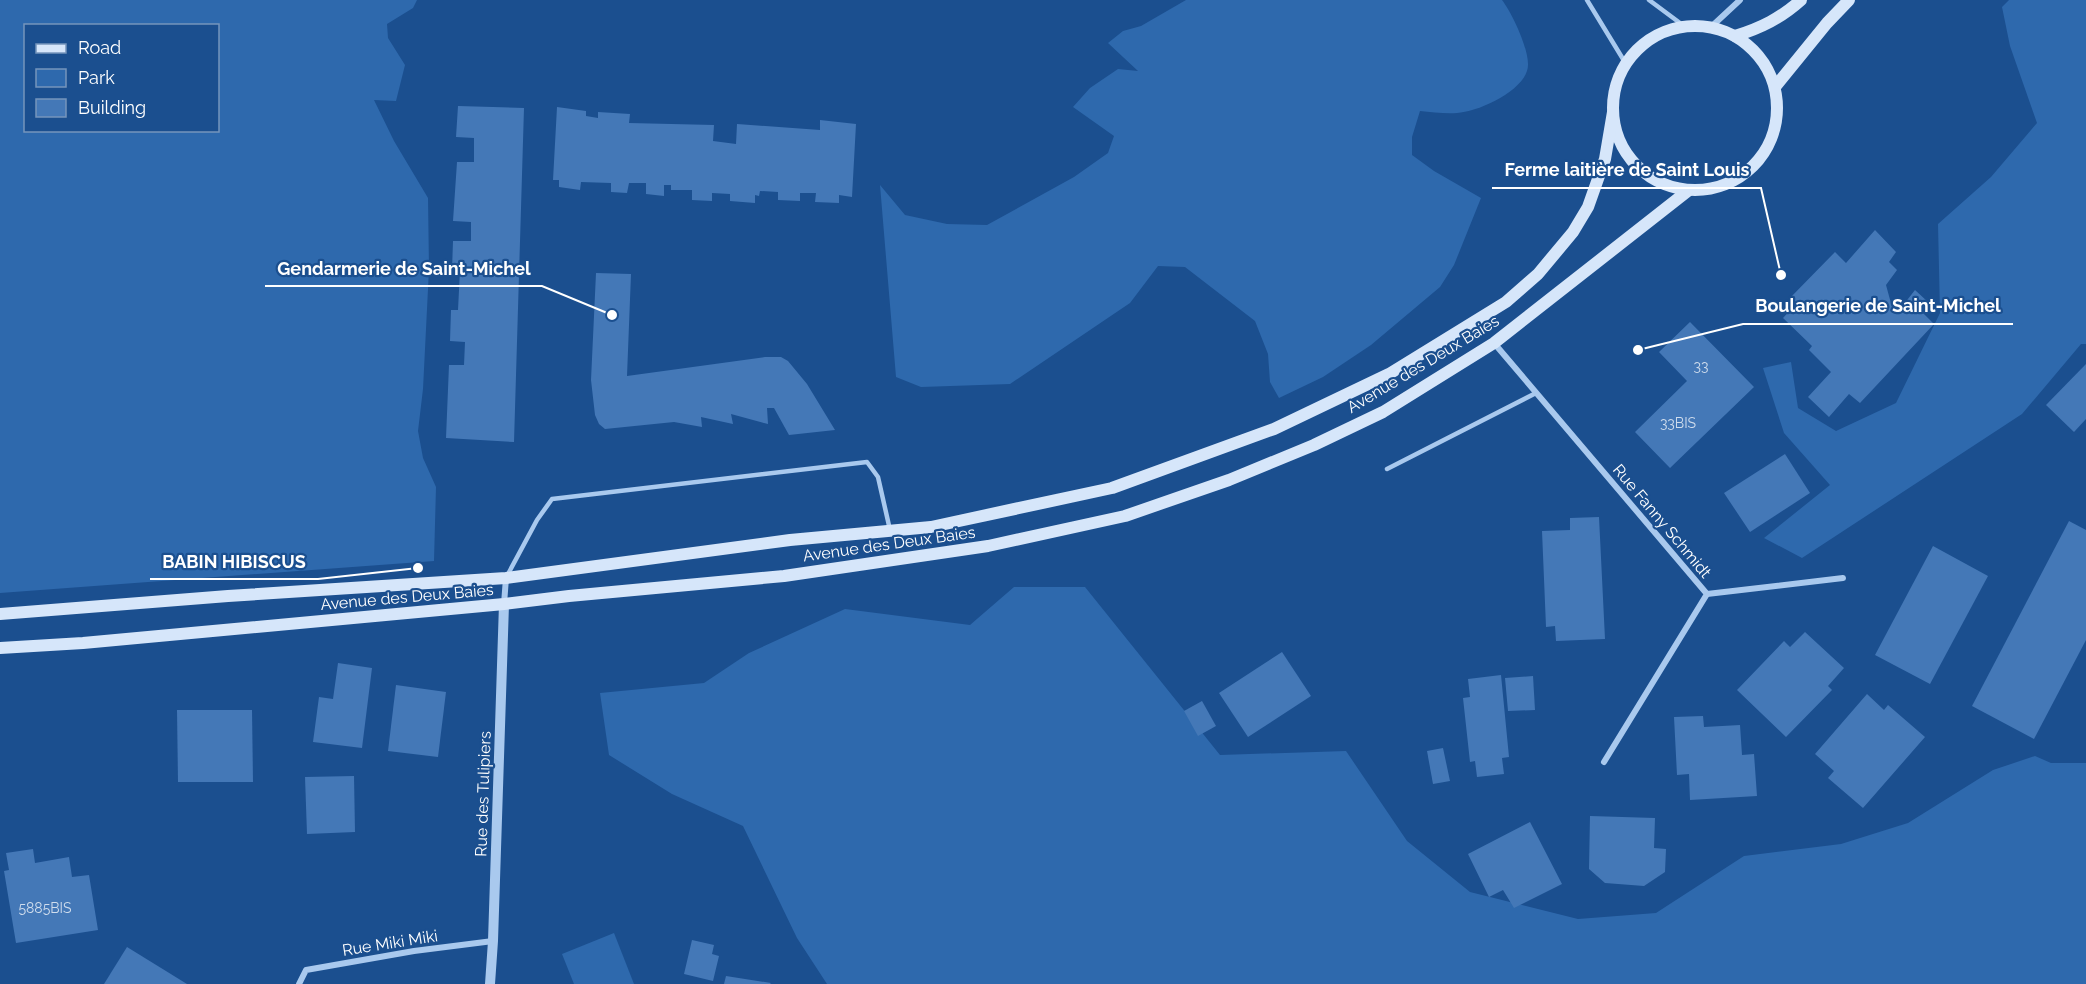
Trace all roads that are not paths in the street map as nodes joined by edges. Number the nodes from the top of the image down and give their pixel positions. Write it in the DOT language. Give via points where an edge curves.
graph roads {
  1 [pos="1587,0"];
  2 [pos="1648,0"];
  3 [pos="1740,0"];
  4 [pos="1801,0"];
  5 [pos="1849,0"];
  6 [pos="1684,26"];
  7 [pos="1711,27"];
  8 [pos="1735,36"];
  9 [pos="1626,64"];
  10 [pos="1775,87"];
  11 [pos="1613,112"];
  12 [pos="1689,190"];
  13 [pos="1494,343"];
  14 [pos="1536,393"];
  15 [pos="1387,468"];
  16 [pos="890,530"];
  17 [pos="506,578"];
  18 [pos="1843,578"];
  19 [pos="1707,594"];
  20 [pos="504,604"];
  21 [pos="0,614"];
  22 [pos="0,648"];
  23 [pos="1604,762"];
  24 [pos="493,941"];
  25 [pos="299,984"];
  26 [pos="490,984"];
  1 -- 9 [label="lane"];
  2 -- 6 [label="lane"];
  3 -- 7 [label="street"];
  4 -- 8 [label="main road" via="1784,15"];
  5 -- 10 [label="main road"];
  6 -- 7 [label="main road, Avenue des Deux Baies"];
  6 -- 9 [label="main road, Avenue des Deux Baies" via="1661,33 1641,46"];
  7 -- 8 [label="main road, Avenue des Deux Baies"];
  8 -- 10 [label="main road, Avenue des Deux Baies" via="1767,67"];
  9 -- 11 [label="main road, Avenue des Deux Baies" via="1615,87"];
  10 -- 12 [label="main road, Avenue des Deux Baies" via="1774,130 1759,161 1739,177 1715,188"];
  11 -- 12 [label="main road, Avenue des Deux Baies" via="1618,135 1629,156 1645,173"];
  11 -- 16 [label="main road, Avenue des Deux Baies" via="1605,159 1588,207 1538,274 1506,302 1389,374 1274,429 1112,488 931,526"];
  12 -- 13 [label="main road, Avenue des Deux Baies"];
  13 -- 14 [label="street, Rue Fanny Schmidt"];
  13 -- 20 [label="main road, Avenue des Deux Baies" via="1383,412 1314,445 1125,516 988,546 784,576"];
  14 -- 15 [label="lane"];
  14 -- 19 [label="street, Rue Fanny Schmidt"];
  16 -- 17 [label="main road, Avenue des Deux Baies"];
  16 -- 17 [label="lane" via="878,477 867,462 552,498"];
  17 -- 20 [label="street"];
  17 -- 21 [label="main road, Avenue des Deux Baies"];
  18 -- 19 [label="street"];
  19 -- 23 [label="street, Rue Fanny Schmidt"];
  20 -- 22 [label="main road, Avenue des Deux Baies"];
  20 -- 24 [label="street, Rue des Tulipiers"];
  24 -- 25 [label="street, Rue Miki Miki" via="306,970"];
  24 -- 26 [label="street, Rue des Tulipiers"];
}
